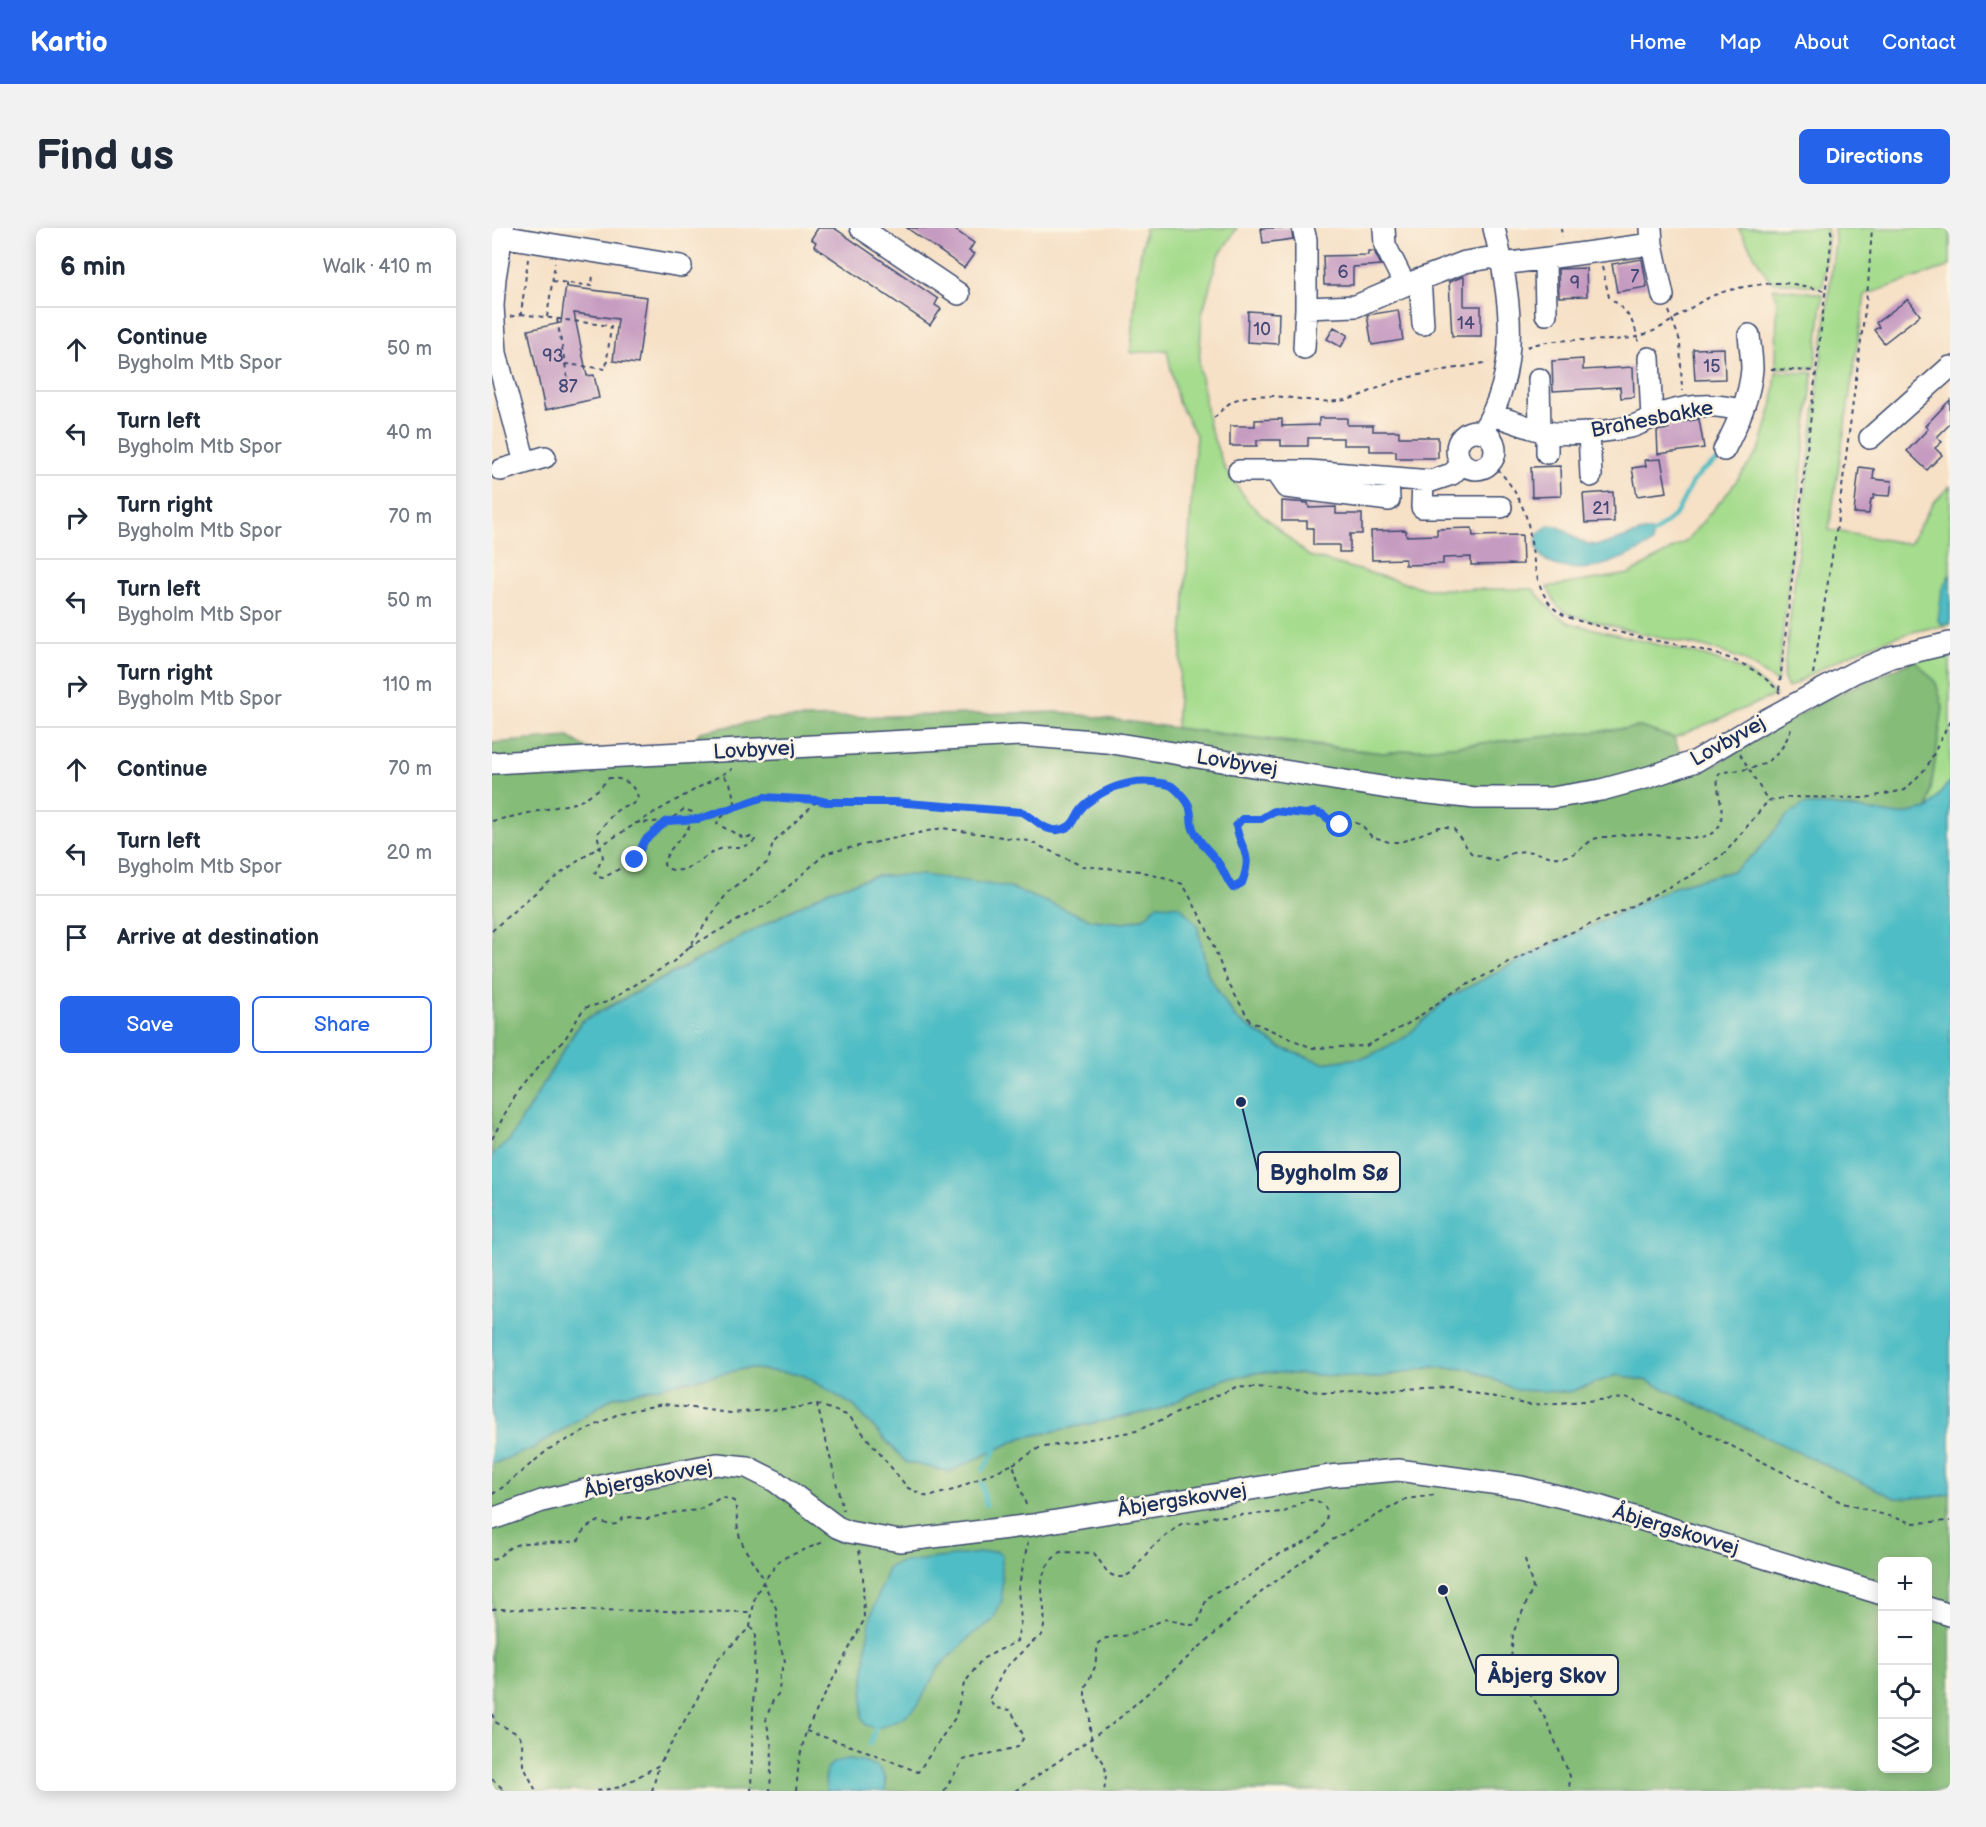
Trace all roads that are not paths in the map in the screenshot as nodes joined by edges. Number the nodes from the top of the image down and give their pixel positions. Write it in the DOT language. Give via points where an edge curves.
graph roads {
  1 [pos="861,228"];
  2 [pos="1304,228"];
  3 [pos="1384,228"];
  4 [pos="1494,228"];
  5 [pos="502,232"];
  6 [pos="1652,236"];
  7 [pos="1502,260"];
  8 [pos="1545,260"];
  9 [pos="681,266"];
  10 [pos="493,278"];
  11 [pos="1413,282"];
  12 [pos="959,294"];
  13 [pos="1663,296"];
  14 [pos="1306,308"];
  15 [pos="1546,314"];
  16 [pos="1423,324"];
  17 [pos="1749,335"];
  18 [pos="1304,348"];
  19 [pos="1649,358"];
  20 [pos="1950,367"];
  21 [pos="1539,379"];
  22 [pos="1742,411"];
  23 [pos="1652,418"];
  24 [pos="1487,423"];
  25 [pos="1543,431"];
  26 [pos="1589,432"];
  27 [pos="1870,438"];
  28 [pos="1724,450"];
  29 [pos="1547,453"];
  30 [pos="1462,464"];
  31 [pos="501,470"];
  32 [pos="1239,471"];
  33 [pos="1591,476"];
  34 [pos="1423,481"];
  35 [pos="1502,507"];
  36 [pos="1950,643"];
  37 [pos="492,763"];
  38 [pos="492,1519"];
  39 [pos="1878,1593"];
  40 [pos="1932,1609"];
  41 [pos="1950,1615"];
  1 -- 12 [label="street"];
  2 -- 14 [label="street"];
  3 -- 11 [label="street" via="1385,245"];
  4 -- 7 [label="street"];
  5 -- 9 [label="street"];
  5 -- 10 [label="street"];
  6 -- 8 [label="street" via="1600,252"];
  6 -- 13 [label="street"];
  7 -- 8 [label="street"];
  7 -- 11 [label="street" via="1465,262"];
  7 -- 24 [label="street" via="1510,312 1509,355"];
  8 -- 15 [label="street"];
  10 -- 31 [label="street" via="496,353 535,460"];
  11 -- 14 [label="street" via="1356,306"];
  11 -- 16 [label="street"];
  14 -- 18 [label="street"];
  17 -- 22 [label="street" via="1752,368"];
  19 -- 23 [label="street"];
  20 -- 27 [label="street"];
  21 -- 25 [label="street"];
  22 -- 23 [label="street, Brahesbakke" via="1722,405 1682,409"];
  22 -- 28 [label="street"];
  23 -- 26 [label="street, Brahesbakke" via="1630,427"];
  24 -- 25 [label="street, Brahesbakke"];
  24 -- 30 [label="street" via="1467,433 1458,444"];
  24 -- 30 [label="street" via="1495,448 1491,462 1481,469"];
  25 -- 26 [label="street, Brahesbakke"];
  25 -- 29 [label="street"];
  26 -- 33 [label="street"];
  30 -- 34 [label="street" via="1442,479"];
  32 -- 34 [label="street" via="1309,471"];
  34 -- 35 [label="street" via="1422,507"];
  36 -- 37 [label="street, Lovbyvej" via="1891,657 1781,700 1732,739 1696,761 1601,790 1551,798 1475,798 1394,789 1106,742 1020,735"];
  38 -- 39 [label="street, Åbjergskovvej" via="542,1501 614,1483 717,1464 747,1467 775,1481 846,1535 900,1541 1032,1525 1329,1476 1398,1470 1521,1487 1598,1506"];
  40 -- 41 [label="street"];
}
